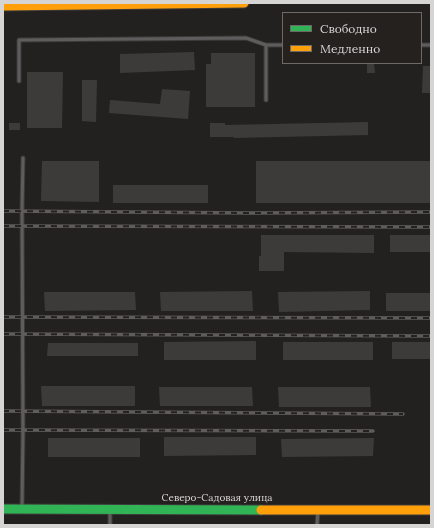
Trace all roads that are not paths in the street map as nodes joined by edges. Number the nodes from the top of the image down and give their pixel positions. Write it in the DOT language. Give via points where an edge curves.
graph roads {
  1 [pos="215,3"];
  2 [pos="244,3"];
  3 [pos="114,4"];
  4 [pos="3,6"];
  5 [pos="266,45"];
  6 [pos="282,45"];
  7 [pos="19,81"];
  8 [pos="266,100"];
  9 [pos="23,158"];
  10 [pos="3,509"];
  11 [pos="22,509"];
  12 [pos="110,509"];
  13 [pos="318,509"];
  14 [pos="431,510"];
  15 [pos="110,525"];
  16 [pos="317,525"];
  1 -- 2 [label="street"];
  1 -- 3 [label="street"];
  3 -- 4 [label="street"];
  5 -- 6 [label="lane"];
  5 -- 7 [label="lane" via="246,38 19,40"];
  5 -- 8 [label="lane"];
  9 -- 11 [label="lane"];
  10 -- 11 [label="street, Северо-Садовая улица"];
  11 -- 12 [label="street, Северо-Садовая улица"];
  12 -- 13 [label="street, Северо-Садовая улица"];
  12 -- 15 [label="lane"];
  13 -- 14 [label="street, Северо-Садовая улица"];
  13 -- 16 [label="lane"];
}
